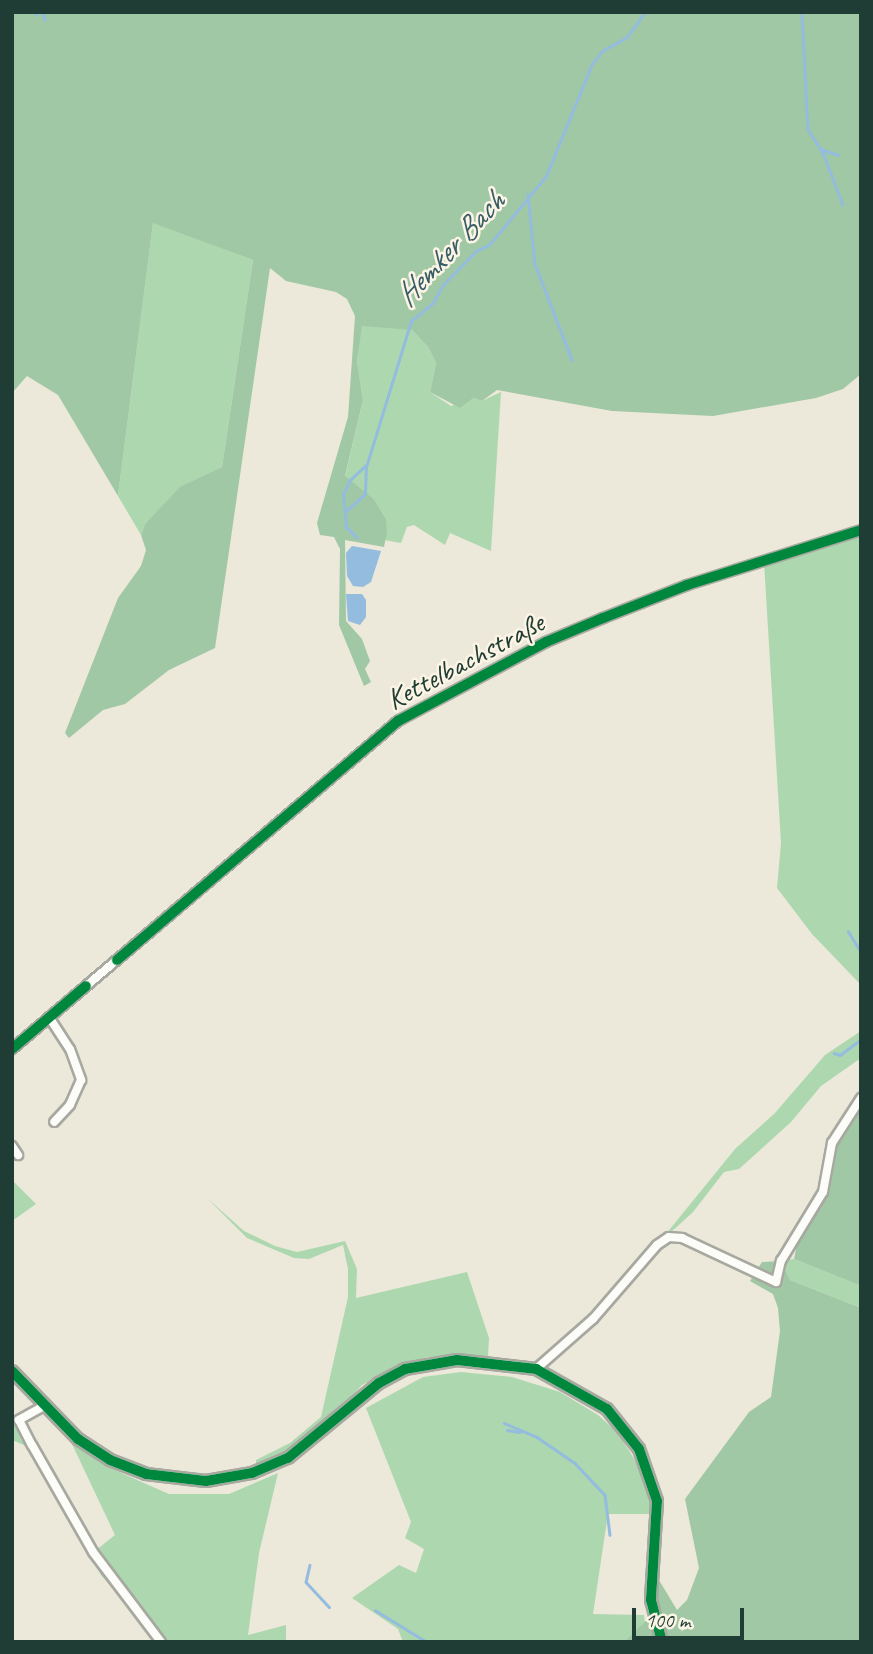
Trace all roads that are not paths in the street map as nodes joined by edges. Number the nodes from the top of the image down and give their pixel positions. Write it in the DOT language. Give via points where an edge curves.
graph roads {
  1 [pos="861,530"];
  2 [pos="49,1017"];
  3 [pos="12,1049"];
  4 [pos="861,1097"];
  5 [pos="54,1122"];
  6 [pos="12,1146"];
  7 [pos="18,1155"];
  8 [pos="536,1369"];
  9 [pos="12,1371"];
  10 [pos="44,1406"];
  11 [pos="161,1642"];
  12 [pos="662,1642"];
  1 -- 2 [label="street, Kettelbachstraße" via="699,580 603,618 546,642 398,721"];
  2 -- 3 [label="street, Kettelbachstraße"];
  2 -- 5 [label="street" via="70,1049 81,1080 70,1105"];
  4 -- 8 [label="street" via="832,1143 823,1192 781,1261 776,1282 682,1238 669,1237 593,1319"];
  6 -- 7 [label="street"];
  8 -- 10 [label="main road" via="457,1360 405,1369 379,1383 288,1458 252,1473 206,1481 168,1479 127,1468 78,1439"];
  8 -- 12 [label="main road" via="607,1409 639,1449 656,1501 651,1600"];
  9 -- 10 [label="main road"];
  10 -- 11 [label="street" via="19,1420 93,1552"];
}
